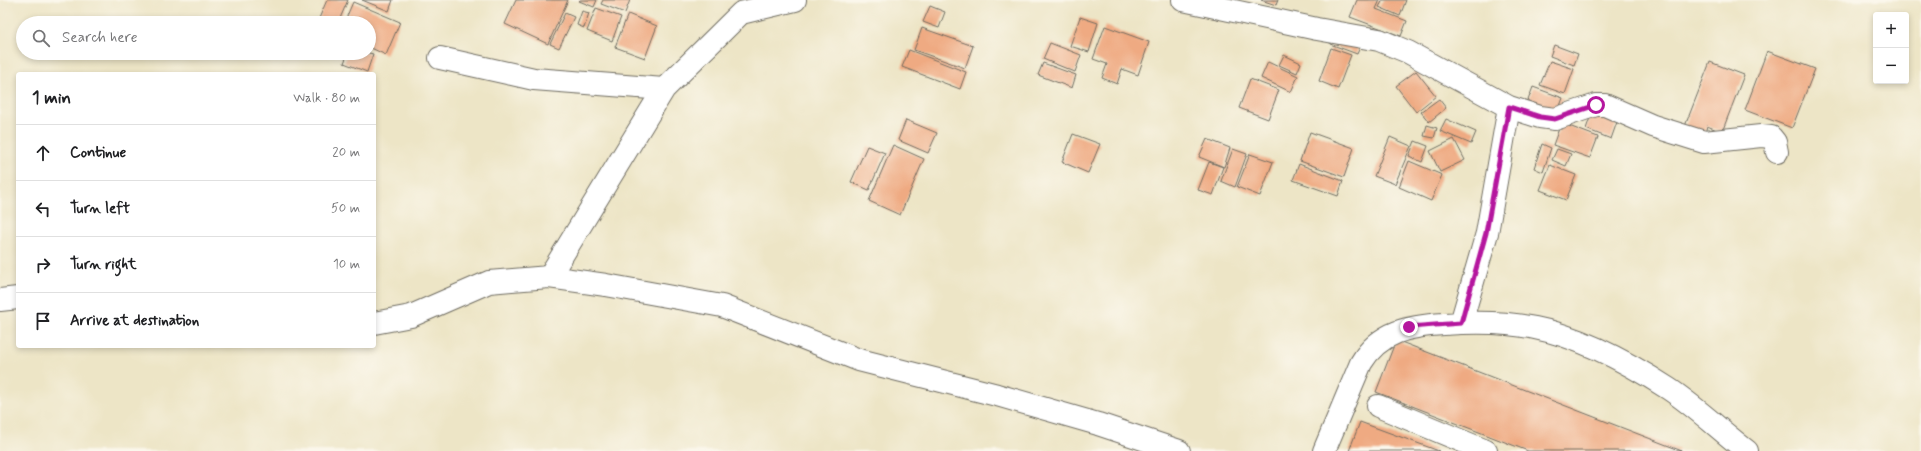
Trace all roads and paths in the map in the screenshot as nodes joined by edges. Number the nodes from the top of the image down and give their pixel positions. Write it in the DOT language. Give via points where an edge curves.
graph roads {
  1 [pos="794,0"];
  2 [pos="1183,0"];
  3 [pos="440,58"];
  4 [pos="664,89"];
  5 [pos="1509,107"];
  6 [pos="1777,152"];
  7 [pos="549,277"];
  8 [pos="16,298"];
  9 [pos="0,300"];
  10 [pos="376,323"];
  11 [pos="1461,323"];
  12 [pos="1378,406"];
  13 [pos="1179,451"];
  14 [pos="1324,451"];
  15 [pos="1486,451"];
  16 [pos="1747,451"];
  1 -- 4 [label="street" via="741,13"];
  2 -- 5 [label="street" via="1379,40 1408,52"];
  3 -- 4 [label="street" via="534,79"];
  4 -- 7 [label="street"];
  5 -- 6 [label="street" via="1555,119 1606,104 1653,126 1704,142 1771,137"];
  5 -- 11 [label="street" via="1486,233"];
  7 -- 10 [label="street" via="489,282 411,316"];
  7 -- 13 [label="street" via="722,306 859,360 997,395"];
  8 -- 9 [label="street"];
  11 -- 14 [label="street" via="1409,327 1379,340 1361,363"];
  11 -- 16 [label="street" via="1535,328 1564,336 1608,355 1669,390"];
  12 -- 15 [label="street"];
}
